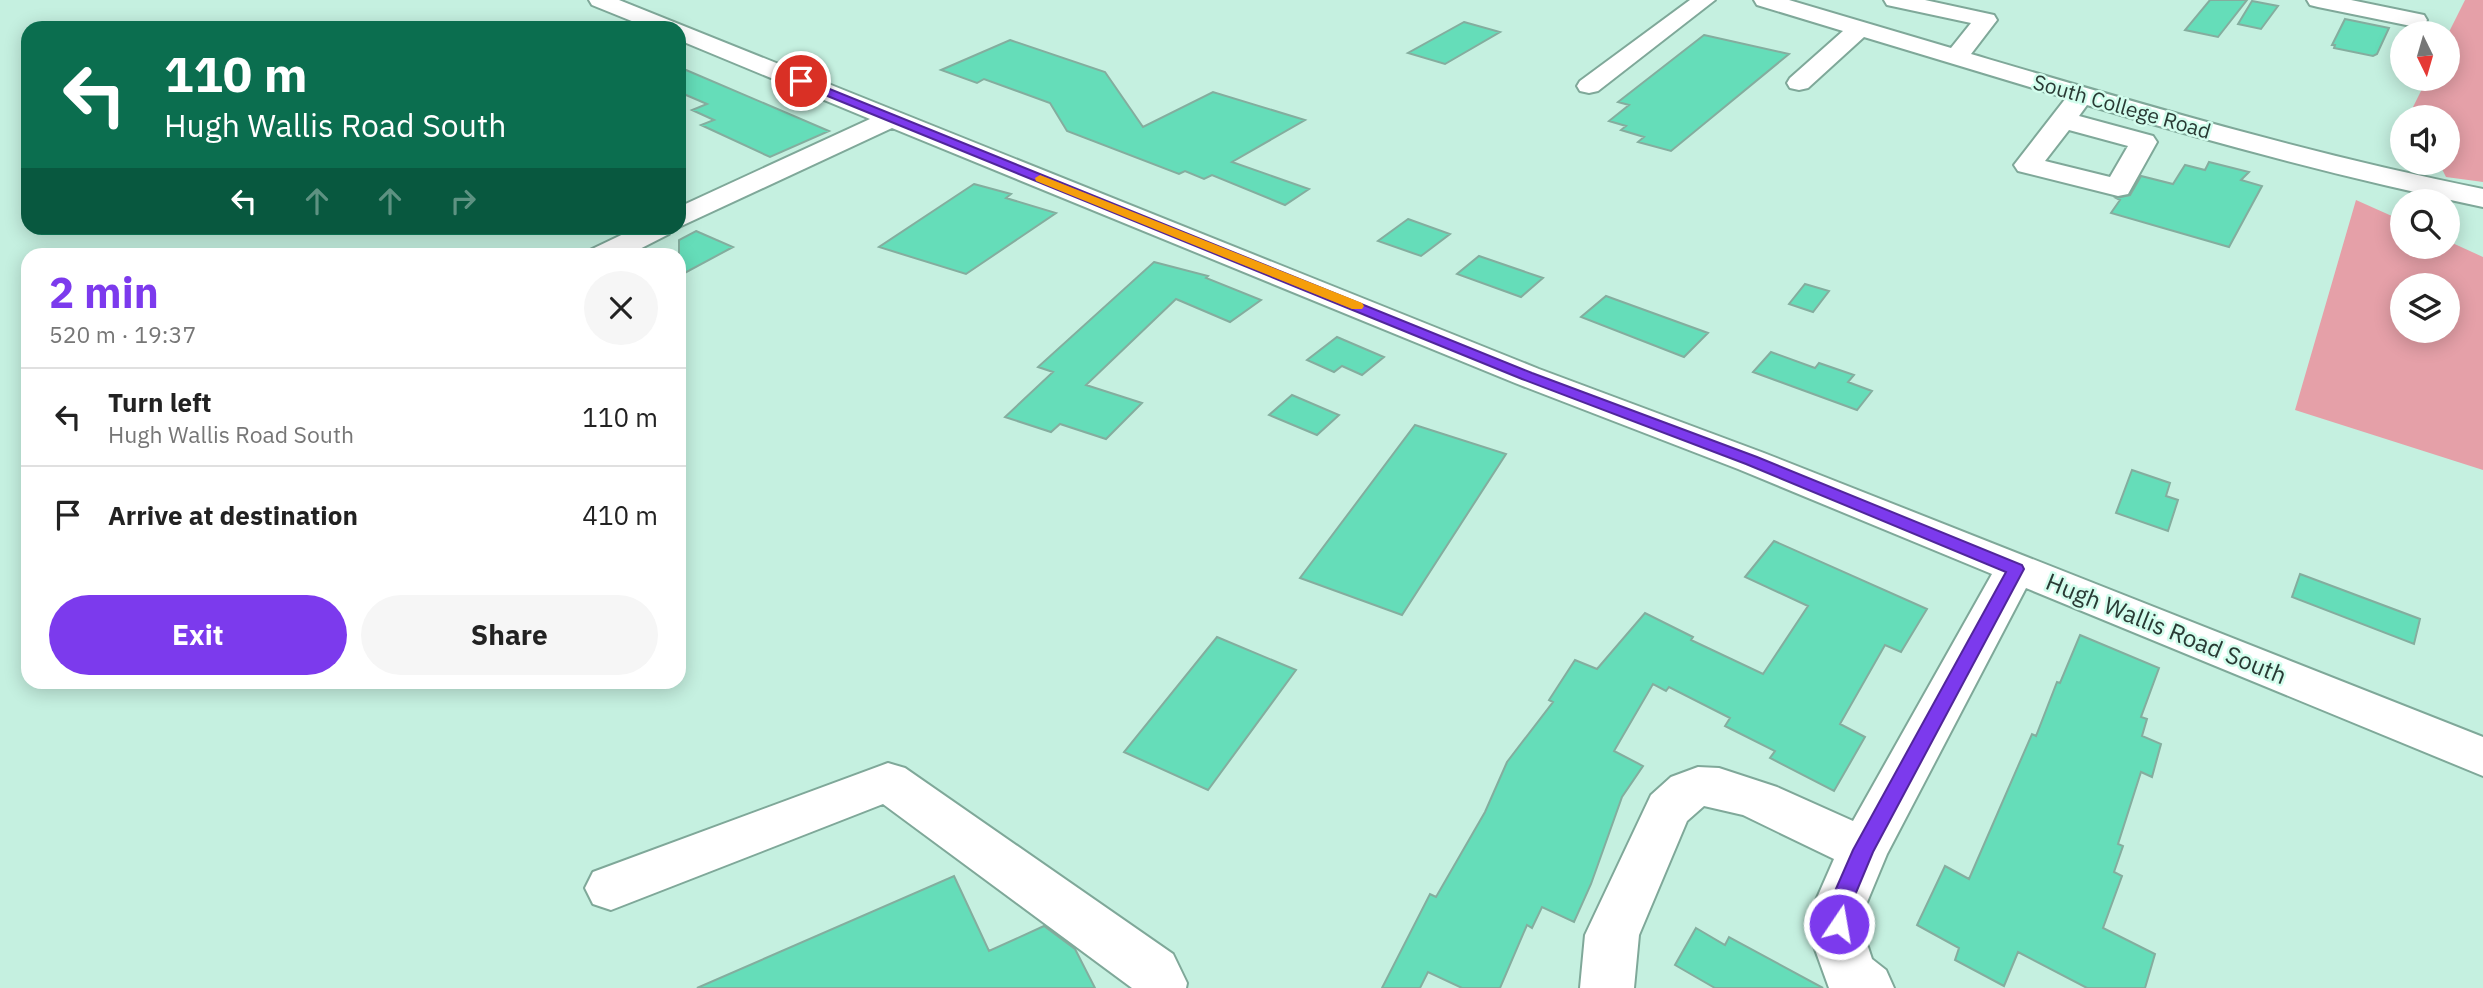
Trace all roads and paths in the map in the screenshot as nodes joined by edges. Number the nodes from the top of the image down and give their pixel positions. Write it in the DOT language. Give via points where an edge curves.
graph roads {
  1 [pos="600,0"];
  2 [pos="1704,0"];
  3 [pos="1765,0"];
  4 [pos="1895,0"];
  5 [pos="2318,0"];
  6 [pos="2416,20"];
  7 [pos="652,21"];
  8 [pos="1859,29"];
  9 [pos="686,35"];
  10 [pos="1955,58"];
  11 [pos="1799,83"];
  12 [pos="1589,86"];
  13 [pos="2081,96"];
  14 [pos="883,115"];
  15 [pos="2063,120"];
  16 [pos="2483,198"];
  17 [pos="686,215"];
  18 [pos="644,235"];
  19 [pos="618,248"];
  20 [pos="2016,569"];
  21 [pos="2483,757"];
  22 [pos="1863,850"];
  23 [pos="611,888"];
  24 [pos="1159,988"];
  25 [pos="1607,988"];
  26 [pos="1867,988"];
  1 -- 7 [label="street"];
  2 -- 12 [label="street"];
  3 -- 8 [label="street, South College Road"];
  4 -- 10 [label="street" via="1986,20"];
  5 -- 6 [label="street"];
  8 -- 10 [label="street, South College Road"];
  8 -- 11 [label="street"];
  9 -- 14 [label="street, Hugh Wallis Road South"];
  10 -- 13 [label="street, South College Road"];
  13 -- 15 [label="street"];
  13 -- 16 [label="street, South College Road" via="2285,154"];
  14 -- 17 [label="street"];
  14 -- 20 [label="street, Hugh Wallis Road South"];
  18 -- 19 [label="street"];
  20 -- 21 [label="street, Hugh Wallis Road South"];
  20 -- 22 [label="street"];
  22 -- 25 [label="street" via="1736,792 1703,786 1684,793 1668,809 1612,935"];
  22 -- 26 [label="street" via="1839,907 1839,941 1850,975"];
  23 -- 24 [label="street" via="888,782 1154,971"];
}
